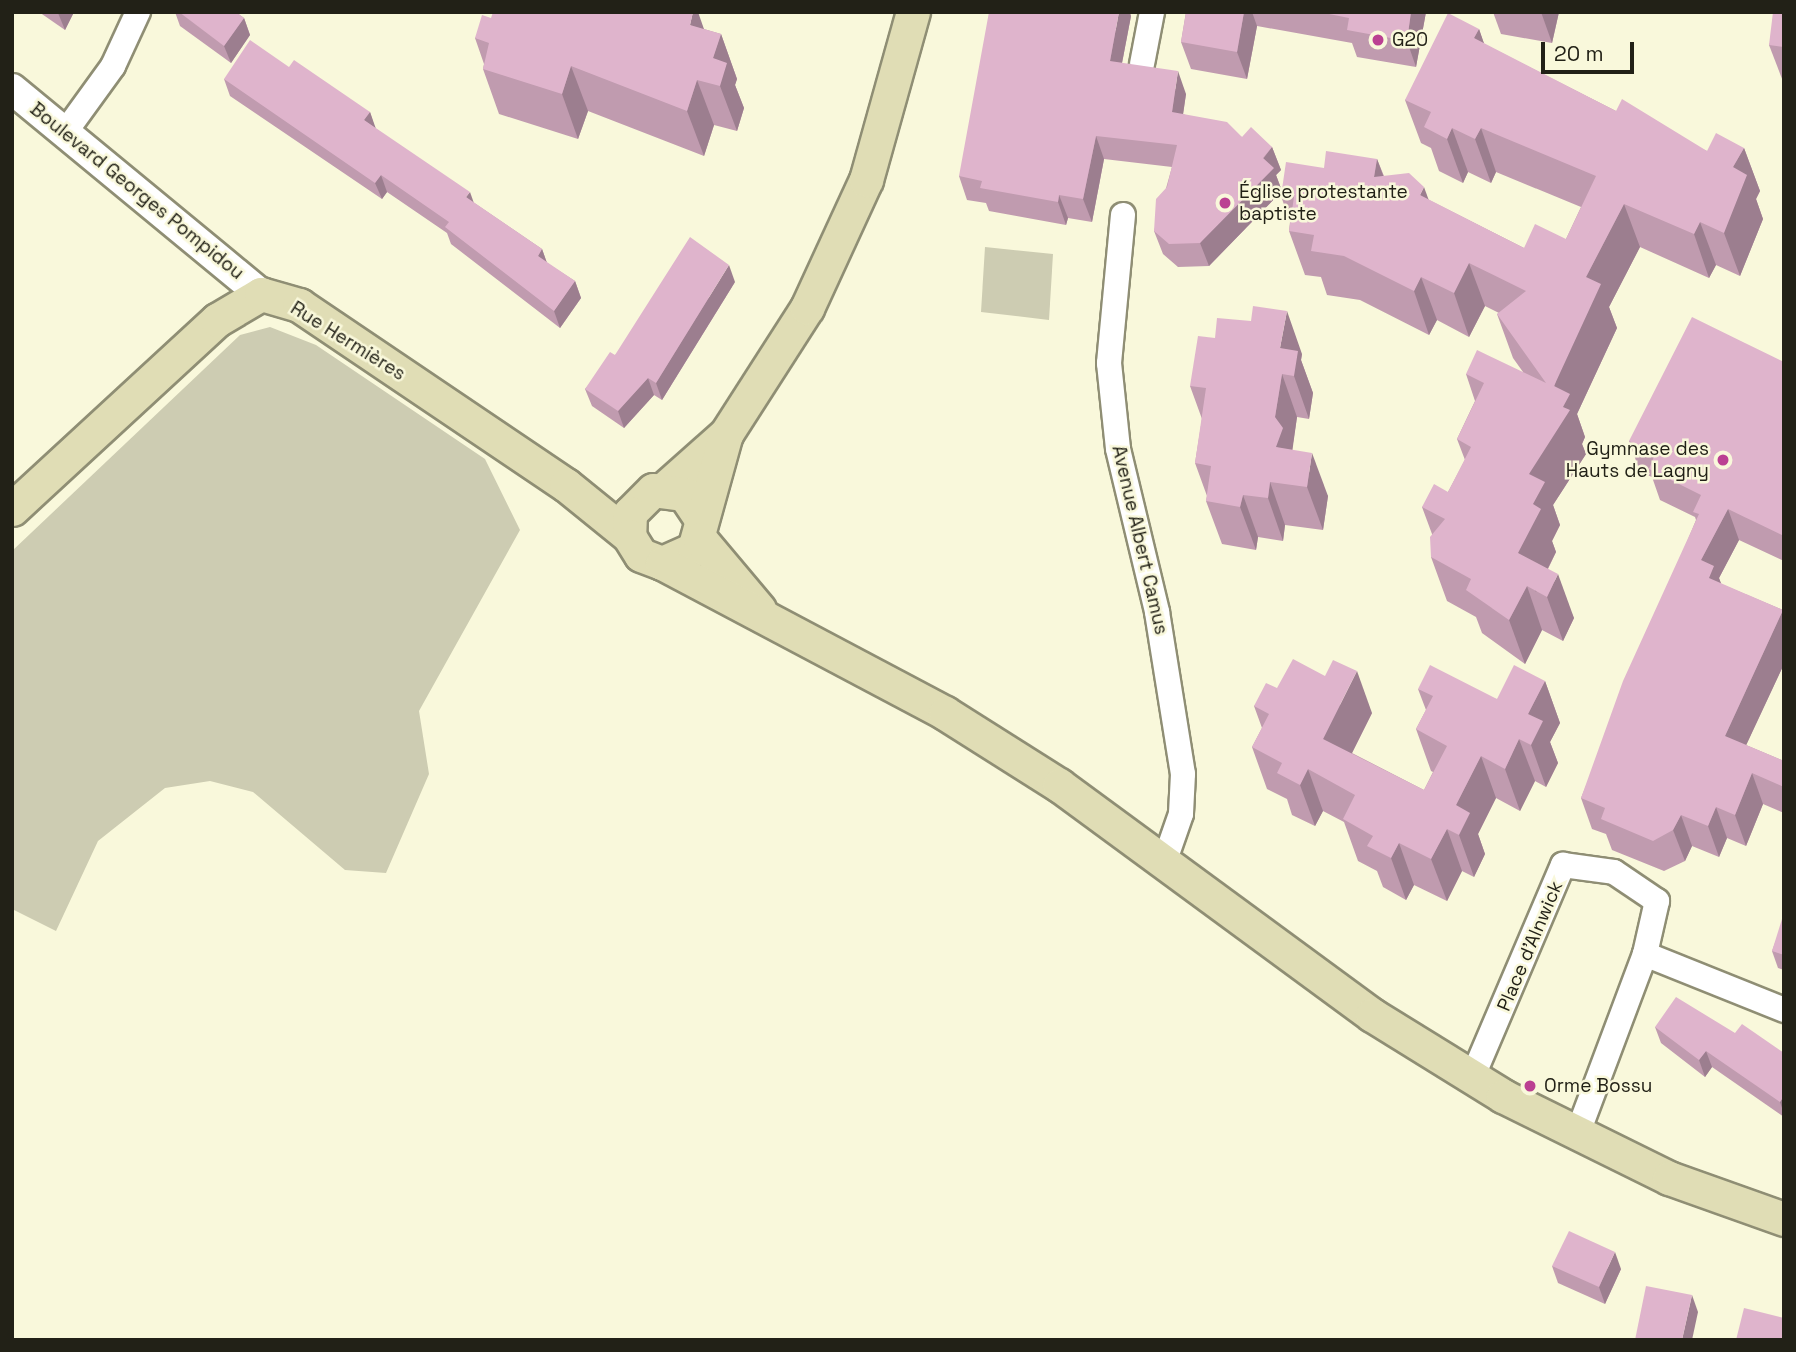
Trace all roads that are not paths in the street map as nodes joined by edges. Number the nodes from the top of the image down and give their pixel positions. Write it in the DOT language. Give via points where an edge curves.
graph roads {
  1 [pos="138,12"];
  2 [pos="913,12"];
  3 [pos="1152,12"];
  4 [pos="1142,64"];
  5 [pos="12,89"];
  6 [pos="66,131"];
  7 [pos="1123,215"];
  8 [pos="261,294"];
  9 [pos="726,434"];
  10 [pos="566,485"];
  11 [pos="654,492"];
  12 [pos="12,509"];
  13 [pos="701,529"];
  14 [pos="629,536"];
  15 [pos="662,563"];
  16 [pos="772,624"];
  17 [pos="1165,860"];
  18 [pos="1646,954"];
  19 [pos="1784,1010"];
  20 [pos="1472,1078"];
  21 [pos="1562,1127"];
  22 [pos="1784,1219"];
  1 -- 6 [label="street" via="113,66"];
  2 -- 9 [label="main road" via="866,180 838,244 807,308"];
  3 -- 4 [label="street"];
  5 -- 6 [label="street, Boulevard Georges Pompidou"];
  6 -- 8 [label="street, Boulevard Georges Pompidou"];
  7 -- 17 [label="street, Avenue Albert Camus" via="1109,363 1118,449 1180,733 1181,814"];
  8 -- 10 [label="main road, Rue Hermières" via="299,305"];
  8 -- 12 [label="main road" via="217,320"];
  9 -- 11 [label="main road"];
  9 -- 13 [label="main road"];
  10 -- 11 [label="main road"];
  10 -- 14 [label="main road, Rue Hermières"];
  11 -- 13 [label="main road" via="692,500"];
  11 -- 14 [label="main road" via="630,513"];
  13 -- 15 [label="main road" via="685,557"];
  13 -- 16 [label="main road"];
  14 -- 15 [label="main road" via="641,555"];
  15 -- 16 [label="main road"];
  16 -- 17 [label="main road" via="945,713"];
  17 -- 20 [label="main road" via="1372,1015"];
  18 -- 19 [label="street"];
  18 -- 20 [label="street, Place d'Alnwick" via="1657,901 1614,872 1563,865"];
  18 -- 21 [label="street, Place d'Alnwick"];
  20 -- 21 [label="main road"];
  21 -- 22 [label="main road" via="1669,1178"];
}
